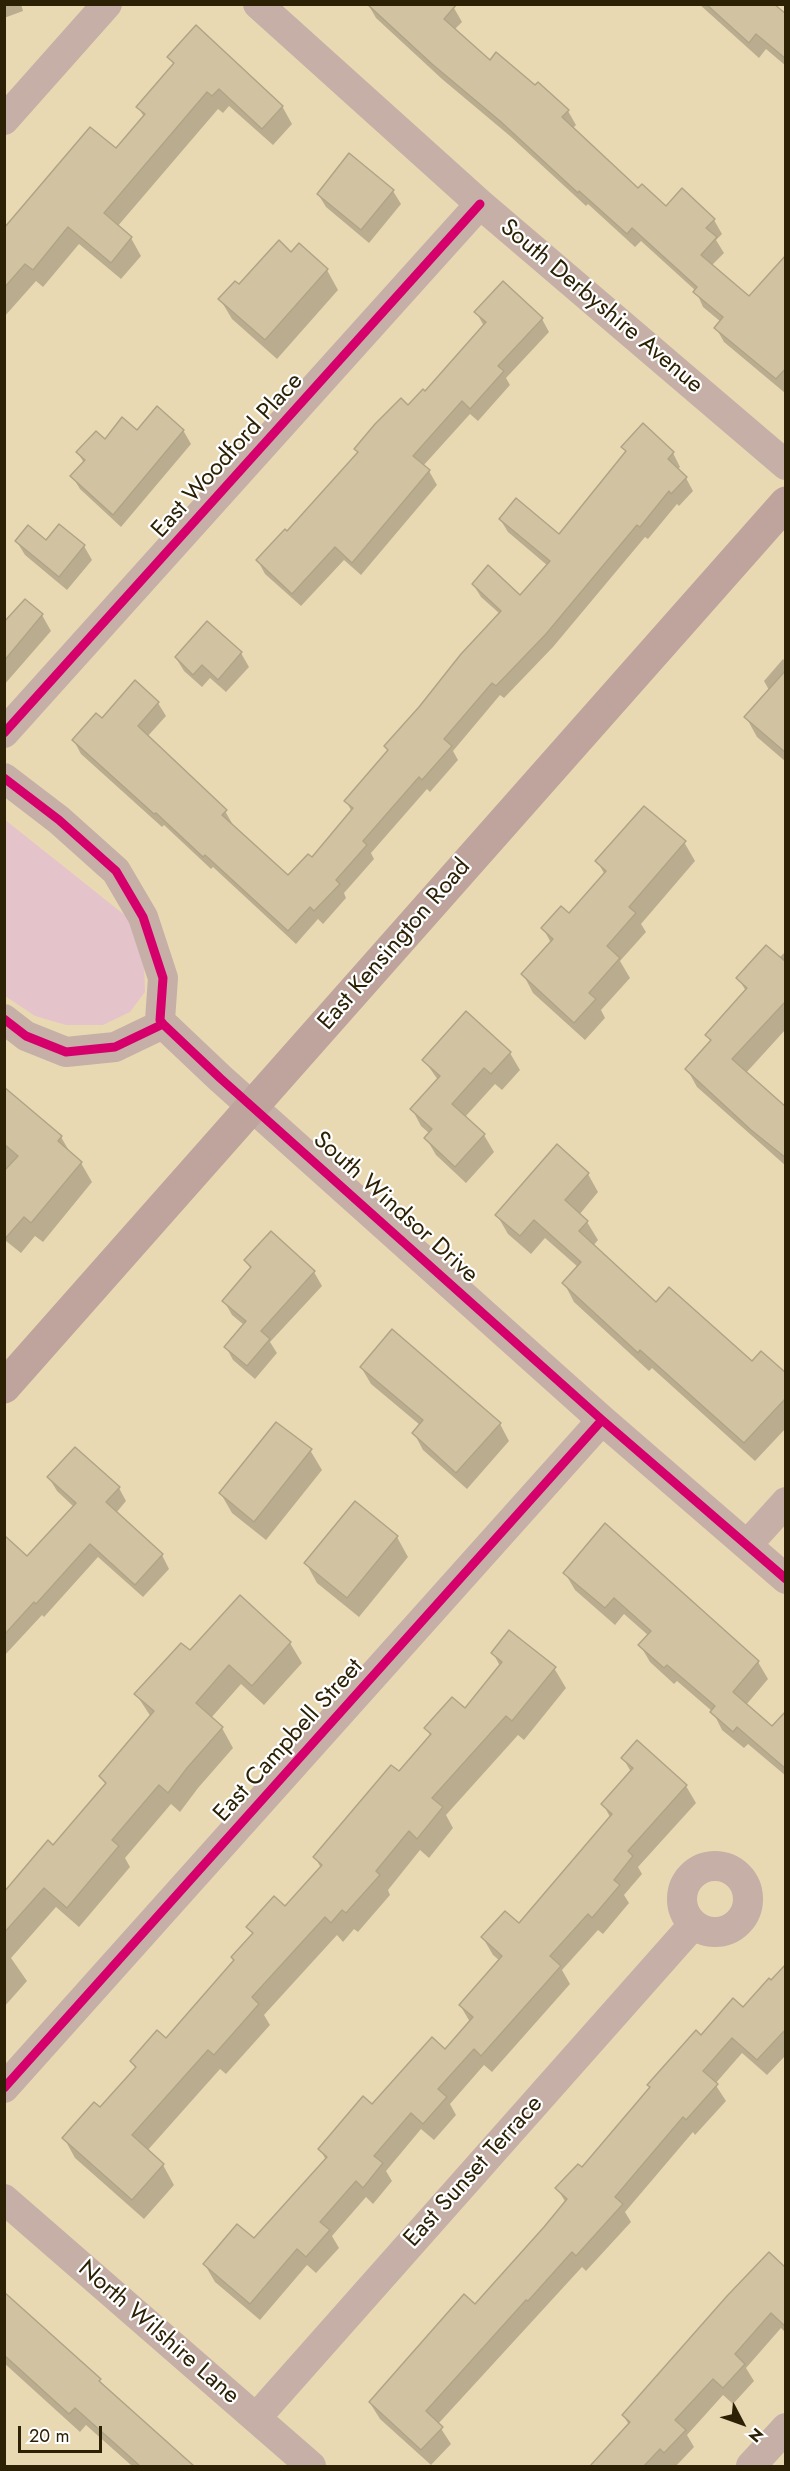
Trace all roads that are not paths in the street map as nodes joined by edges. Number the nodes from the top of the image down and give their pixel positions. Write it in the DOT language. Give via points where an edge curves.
graph roads {
  1 [pos="107,4"];
  2 [pos="258,4"];
  3 [pos="4,120"];
  4 [pos="480,204"];
  5 [pos="786,465"];
  6 [pos="786,503"];
  7 [pos="4,733"];
  8 [pos="4,778"];
  9 [pos="4,1019"];
  10 [pos="163,1024"];
  11 [pos="252,1107"];
  12 [pos="4,1387"];
  13 [pos="602,1419"];
  14 [pos="786,1502"];
  15 [pos="747,1545"];
  16 [pos="786,1579"];
  17 [pos="693,1925"];
  18 [pos="4,2088"];
  19 [pos="4,2199"];
  20 [pos="256,2418"];
  21 [pos="786,2428"];
  22 [pos="311,2466"];
  23 [pos="752,2466"];
  1 -- 3 [label="street"];
  2 -- 4 [label="street, South Derbyshire Avenue"];
  4 -- 5 [label="street, South Derbyshire Avenue"];
  4 -- 7 [label="street, East Woodford Place"];
  6 -- 11 [label="main road, East Kensington Road"];
  8 -- 10 [label="street" via="116,871 143,917 163,978"];
  9 -- 10 [label="street" via="26,1036 66,1052 115,1047"];
  10 -- 11 [label="street, South Windsor Drive"];
  11 -- 12 [label="main road, East Kensington Road"];
  11 -- 13 [label="street, South Windsor Drive"];
  13 -- 15 [label="street, South Windsor Drive"];
  13 -- 18 [label="street, East Campbell Street"];
  14 -- 15 [label="street"];
  15 -- 16 [label="street, South Windsor Drive"];
  17 -- 20 [label="street, East Sunset Terrace"];
  19 -- 20 [label="street, North Wilshire Lane"];
  20 -- 22 [label="street, North Wilshire Lane"];
  21 -- 23 [label="street"];
}
